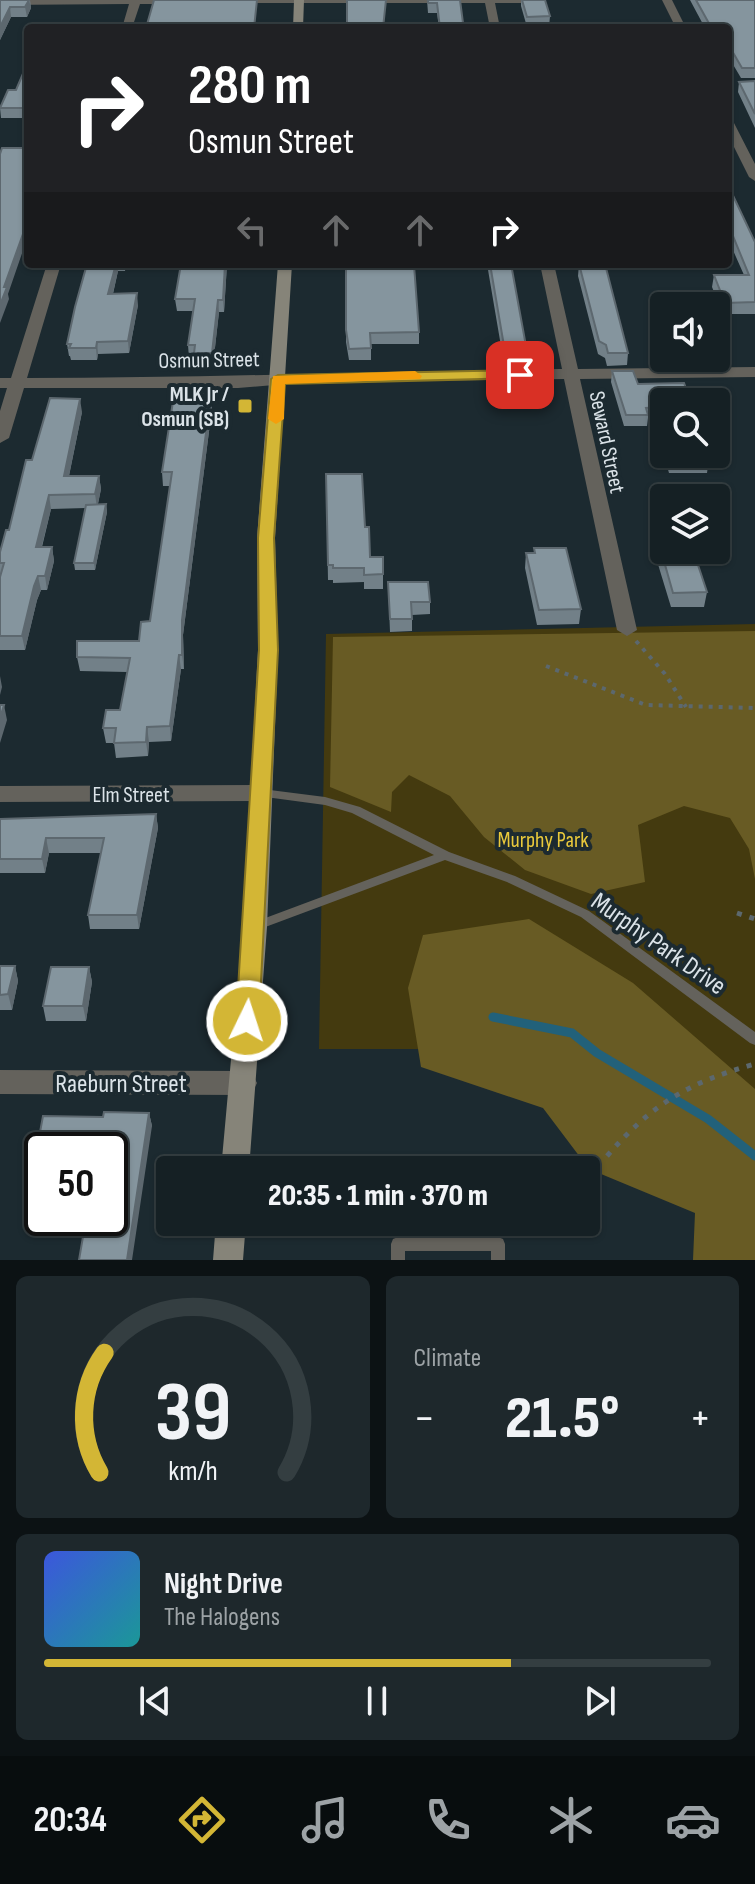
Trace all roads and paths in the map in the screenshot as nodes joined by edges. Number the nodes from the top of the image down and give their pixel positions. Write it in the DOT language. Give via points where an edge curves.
graph roads {
  1 [pos="223,0"];
  2 [pos="299,0"];
  3 [pos="489,0"];
  4 [pos="537,0"];
  5 [pos="667,0"];
  6 [pos="136,1"];
  7 [pos="193,1"];
  8 [pos="0,2"];
  9 [pos="128,24"];
  10 [pos="298,24"];
  11 [pos="494,24"];
  12 [pos="679,24"];
  13 [pos="732,129"];
  14 [pos="750,157"];
  15 [pos="755,177"];
  16 [pos="52,268"];
  17 [pos="285,268"];
  18 [pos="548,268"];
  19 [pos="755,372"];
  20 [pos="571,374"];
  21 [pos="278,379"];
  22 [pos="9,383"];
  23 [pos="0,438"];
  24 [pos="627,630"];
  25 [pos="546,666"];
  26 [pos="687,708"];
  27 [pos="755,708"];
  28 [pos="262,793"];
  29 [pos="0,794"];
  30 [pos="445,855"];
  31 [pos="737,913"];
  32 [pos="755,919"];
  33 [pos="255,927"];
  34 [pos="755,1039"];
  35 [pos="755,1064"];
  36 [pos="0,1082"];
  37 [pos="243,1083"];
  38 [pos="236,1156"];
  39 [pos="607,1156"];
  40 [pos="230,1236"];
  41 [pos="228,1260"];
  42 [pos="398,1260"];
  43 [pos="498,1260"];
  1 -- 2 [label="street"];
  2 -- 3 [label="street"];
  2 -- 10 [label="main road"];
  3 -- 4 [label="street"];
  3 -- 11 [label="street"];
  5 -- 12 [label="street"];
  6 -- 7 [label="street"];
  6 -- 8 [label="street"];
  6 -- 9 [label="street"];
  13 -- 14 [label="street"];
  14 -- 15 [label="street"];
  16 -- 22 [label="street"];
  17 -- 21 [label="main road"];
  18 -- 20 [label="street, Seward Street"];
  19 -- 20 [label="street, Osmun Street"];
  20 -- 21 [label="street, Osmun Street"];
  20 -- 24 [label="street, Seward Street"];
  21 -- 22 [label="street, Osmun Street"];
  21 -- 28 [label="main road" via="266,538"];
  22 -- 23 [label="street"];
  24 -- 26 [label="path"];
  25 -- 26 [label="path" via="646,705"];
  26 -- 27 [label="path"];
  28 -- 29 [label="street, Elm Street"];
  28 -- 30 [label="lane, Murphy Park Drive" via="345,805"];
  28 -- 33 [label="main road"];
  30 -- 33 [label="lane"];
  30 -- 34 [label="lane, Murphy Park Drive" via="585,914"];
  31 -- 32 [label="path"];
  33 -- 37 [label="main road"];
  35 -- 39 [label="path" via="696,1081 661,1100 634,1122"];
  36 -- 37 [label="street, Raeburn Street"];
  37 -- 38 [label="main road"];
  40 -- 41 [label="main road"];
  42 -- 43 [label="lane" via="398,1244 498,1244"];
}
